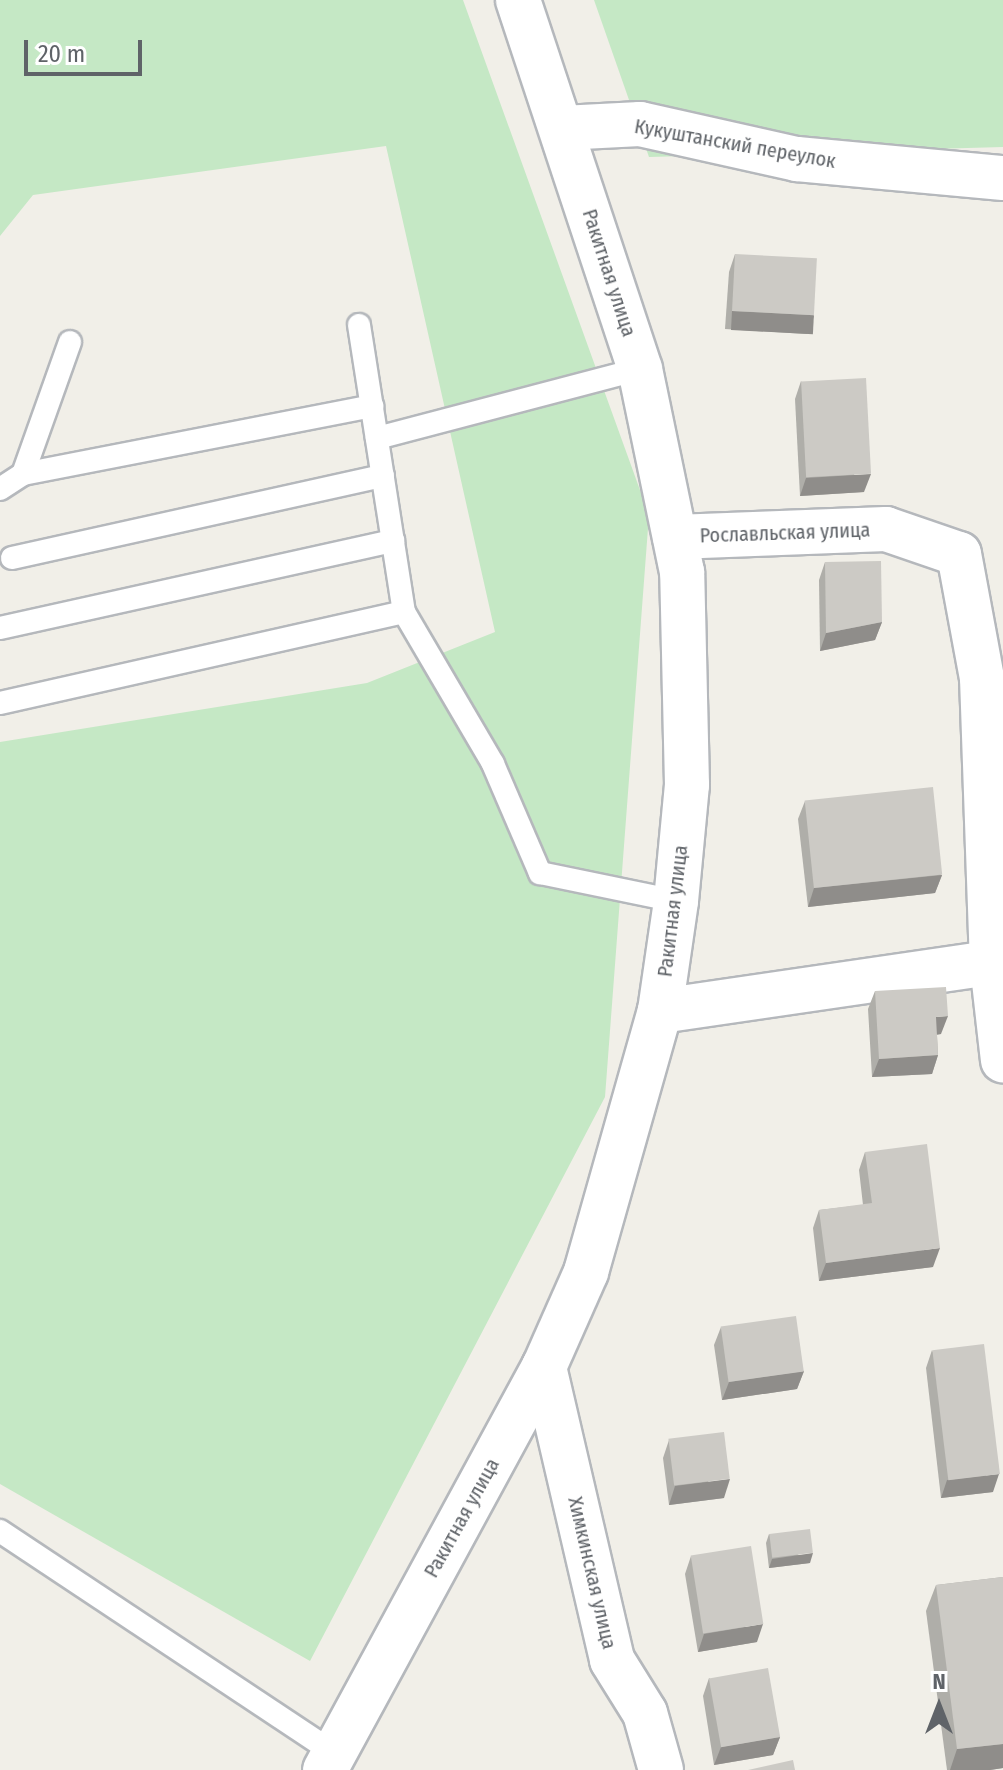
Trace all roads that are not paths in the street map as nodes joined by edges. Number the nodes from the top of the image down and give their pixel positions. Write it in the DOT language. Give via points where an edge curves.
graph roads {
  1 [pos="518,0"];
  2 [pos="562,128"];
  3 [pos="1003,178"];
  4 [pos="359,325"];
  5 [pos="70,342"];
  6 [pos="640,369"];
  7 [pos="372,406"];
  8 [pos="377,438"];
  9 [pos="23,474"];
  10 [pos="383,476"];
  11 [pos="0,489"];
  12 [pos="675,537"];
  13 [pos="393,541"];
  14 [pos="12,558"];
  15 [pos="404,612"];
  16 [pos="0,628"];
  17 [pos="0,703"];
  18 [pos="676,901"];
  19 [pos="997,963"];
  20 [pos="660,1011"];
  21 [pos="1003,1060"];
  22 [pos="544,1367"];
  23 [pos="0,1531"];
  24 [pos="330,1761"];
  25 [pos="661,1770"];
  1 -- 2 [label="street, Ракитная улица"];
  2 -- 3 [label="street, Кукуштанский переулок" via="640,124 797,159"];
  2 -- 6 [label="street, Ракитная улица"];
  4 -- 7 [label="lane"];
  5 -- 9 [label="lane"];
  6 -- 8 [label="lane"];
  6 -- 12 [label="street, Ракитная улица"];
  7 -- 8 [label="lane"];
  7 -- 9 [label="lane"];
  8 -- 10 [label="lane"];
  9 -- 11 [label="lane"];
  10 -- 13 [label="lane"];
  10 -- 14 [label="lane"];
  12 -- 18 [label="street, Ракитная улица" via="687,785"];
  12 -- 19 [label="street, Рославльская улица" via="886,529 959,554 982,678"];
  13 -- 15 [label="lane"];
  13 -- 16 [label="lane"];
  15 -- 17 [label="lane"];
  15 -- 18 [label="lane" via="493,764 540,873"];
  18 -- 20 [label="street, Ракитная улица"];
  19 -- 20 [label="street"];
  19 -- 21 [label="street, Рославльская улица"];
  20 -- 22 [label="street, Ракитная улица" via="586,1272"];
  22 -- 24 [label="street, Ракитная улица"];
  22 -- 25 [label="street, Химкинская улица" via="612,1660 645,1713"];
  23 -- 24 [label="lane"];
}
